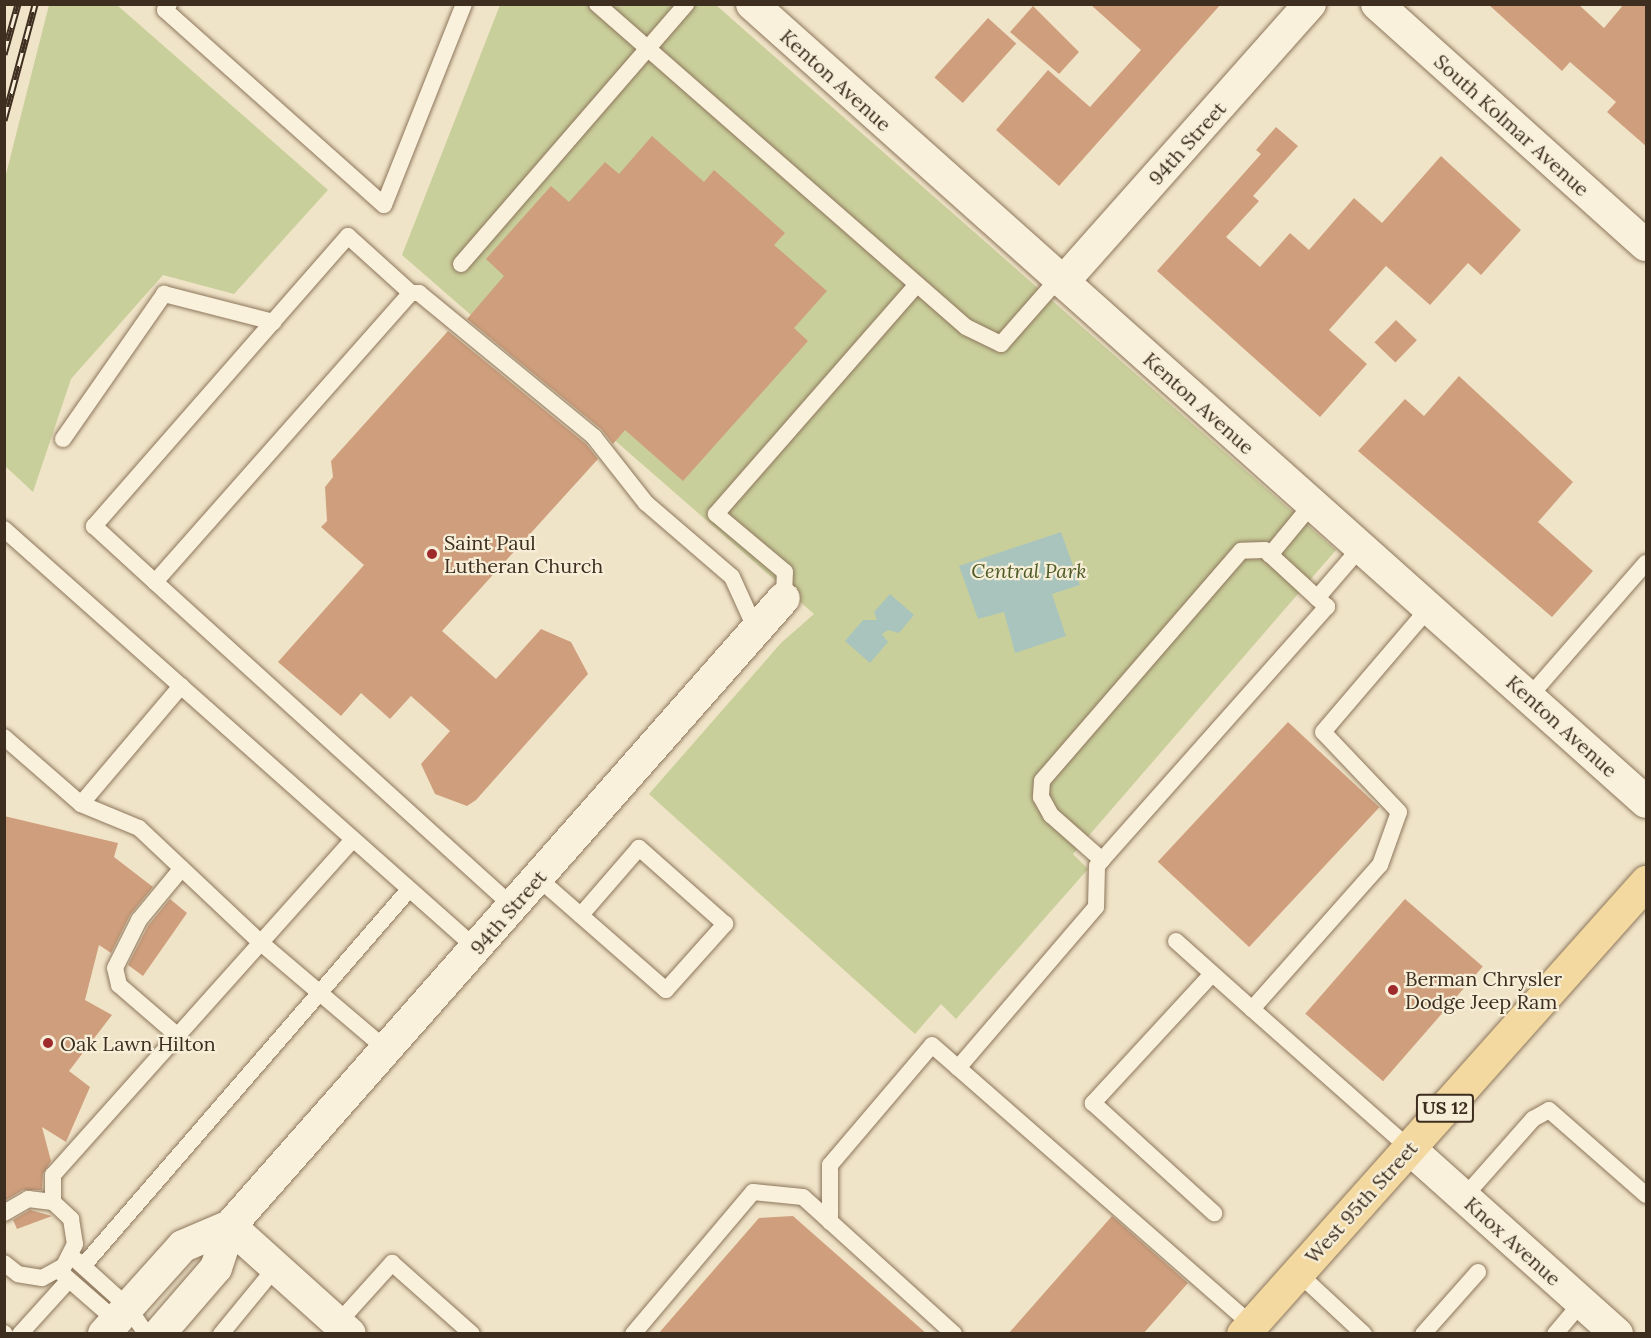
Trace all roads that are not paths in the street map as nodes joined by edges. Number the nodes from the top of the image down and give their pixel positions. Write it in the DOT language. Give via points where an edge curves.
graph roads {
  1 [pos="169,4"];
  2 [pos="464,4"];
  3 [pos="597,4"];
  4 [pos="686,4"];
  5 [pos="752,4"];
  6 [pos="1310,4"];
  7 [pos="1377,4"];
  8 [pos="648,48"];
  9 [pos="1647,245"];
  10 [pos="461,264"];
  11 [pos="1061,280"];
  12 [pos="917,284"];
  13 [pos="411,293"];
  14 [pos="273,322"];
  15 [pos="63,439"];
  16 [pos="1312,504"];
  17 [pos="4,529"];
  18 [pos="1361,548"];
  19 [pos="1270,555"];
  20 [pos="1647,563"];
  21 [pos="155,582"];
  22 [pos="784,598"];
  23 [pos="1317,598"];
  24 [pos="1429,608"];
  25 [pos="756,630"];
  26 [pos="181,686"];
  27 [pos="1529,697"];
  28 [pos="4,737"];
  29 [pos="1647,802"];
  30 [pos="81,804"];
  31 [pos="353,839"];
  32 [pos="1102,860"];
  33 [pos="182,868"];
  34 [pos="538,878"];
  35 [pos="1647,882"];
  36 [pos="409,889"];
  37 [pos="513,908"];
  38 [pos="581,915"];
  39 [pos="1176,941"];
  40 [pos="260,942"];
  41 [pos="476,948"];
  42 [pos="1212,974"];
  43 [pos="320,992"];
  44 [pos="1252,1009"];
  45 [pos="178,1036"];
  46 [pos="387,1050"];
  47 [pos="958,1068"];
  48 [pos="1408,1149"];
  49 [pos="1647,1195"];
  50 [pos="1464,1197"];
  51 [pos="53,1202"];
  52 [pos="4,1213"];
  53 [pos="1214,1213"];
  54 [pos="830,1222"];
  55 [pos="230,1226"];
  56 [pos="77,1261"];
  57 [pos="4,1263"];
  58 [pos="276,1268"];
  59 [pos="1297,1272"];
  60 [pos="1478,1272"];
  61 [pos="63,1275"];
  62 [pos="1582,1302"];
  63 [pos="121,1324"];
  64 [pos="344,1328"];
  65 [pos="1247,1329"];
  66 [pos="20,1334"];
  67 [pos="146,1334"];
  68 [pos="159,1334"];
  69 [pos="221,1334"];
  70 [pos="472,1334"];
  71 [pos="633,1334"];
  72 [pos="954,1334"];
  73 [pos="1364,1334"];
  74 [pos="1423,1334"];
  75 [pos="1555,1334"];
  76 [pos="1617,1334"];
  1 -- 2 [label="lane" via="165,10 384,205"];
  3 -- 8 [label="lane"];
  4 -- 8 [label="lane"];
  5 -- 11 [label="street, Kenton Avenue"];
  6 -- 11 [label="street, 94th Street"];
  7 -- 9 [label="street, South Kolmar Avenue"];
  8 -- 10 [label="lane"];
  8 -- 12 [label="lane"];
  11 -- 12 [label="lane" via="1001,344 966,327"];
  11 -- 16 [label="street, Kenton Avenue"];
  12 -- 22 [label="lane" via="716,514 785,572"];
  13 -- 14 [label="lane" via="348,236"];
  13 -- 21 [label="lane"];
  13 -- 25 [label="lane" via="419,293 594,437 646,503 732,577"];
  14 -- 15 [label="lane" via="164,294"];
  14 -- 21 [label="lane" via="94,526"];
  16 -- 18 [label="street, Kenton Avenue"];
  16 -- 19 [label="lane"];
  17 -- 26 [label="lane"];
  18 -- 23 [label="lane"];
  18 -- 24 [label="street, Kenton Avenue"];
  19 -- 23 [label="lane"];
  19 -- 32 [label="lane" via="1265,550 1241,551 1042,782 1041,797 1051,815"];
  20 -- 27 [label="lane"];
  21 -- 37 [label="lane"];
  22 -- 25 [label="street, 94th Street"];
  23 -- 32 [label="lane" via="1327,606"];
  24 -- 27 [label="street, Kenton Avenue"];
  24 -- 44 [label="lane" via="1323,732 1399,812 1380,865"];
  25 -- 34 [label="street, 94th Street"];
  26 -- 30 [label="lane"];
  26 -- 31 [label="lane"];
  27 -- 29 [label="street, Kenton Avenue"];
  28 -- 30 [label="lane"];
  30 -- 33 [label="lane" via="140,828"];
  31 -- 36 [label="lane"];
  31 -- 40 [label="lane"];
  32 -- 47 [label="lane" via="1097,866 1096,907"];
  33 -- 40 [label="lane"];
  33 -- 45 [label="lane" via="139,920 115,968 119,985"];
  34 -- 37 [label="street, 94th Street"];
  34 -- 38 [label="lane"];
  35 -- 48 [label="main road, West 95th Street / US 12"];
  36 -- 41 [label="lane"];
  36 -- 43 [label="lane"];
  37 -- 41 [label="street, 94th Street"];
  38 -- 38 [label="lane" via="666,990 725,924 639,848"];
  39 -- 42 [label="lane"];
  40 -- 43 [label="lane"];
  40 -- 45 [label="lane"];
  41 -- 46 [label="street, 94th Street"];
  42 -- 44 [label="lane"];
  42 -- 53 [label="lane" via="1093,1103"];
  43 -- 46 [label="lane"];
  43 -- 56 [label="lane"];
  44 -- 48 [label="lane"];
  45 -- 51 [label="lane" via="53,1175"];
  46 -- 55 [label="street, 94th Street"];
  47 -- 54 [label="lane" via="932,1046 830,1165"];
  47 -- 65 [label="lane"];
  48 -- 50 [label="street, Knox Avenue"];
  48 -- 59 [label="main road, West 95th Street / US 12"];
  49 -- 50 [label="lane" via="1549,1110 1533,1119"];
  50 -- 62 [label="street, Knox Avenue"];
  51 -- 52 [label="lane" via="28,1198"];
  51 -- 56 [label="lane" via="67,1214 75,1231"];
  54 -- 71 [label="lane" via="803,1197 753,1192"];
  54 -- 72 [label="lane"];
  55 -- 58 [label="street"];
  55 -- 63 [label="street, 94th Street" via="183,1246"];
  55 -- 68 [label="street, 94th Street" via="216,1268"];
  56 -- 61 [label="lane"];
  56 -- 63 [label="lane"];
  57 -- 61 [label="lane" via="30,1278"];
  58 -- 64 [label="street"];
  58 -- 69 [label="lane"];
  59 -- 65 [label="main road, West 95th Street / US 12"];
  59 -- 73 [label="lane"];
  60 -- 74 [label="lane"];
  61 -- 63 [label="lane"];
  61 -- 66 [label="lane"];
  62 -- 75 [label="lane"];
  62 -- 76 [label="street, Knox Avenue"];
  63 -- 67 [label="lane"];
  64 -- 70 [label="lane" via="392,1263"];
}
